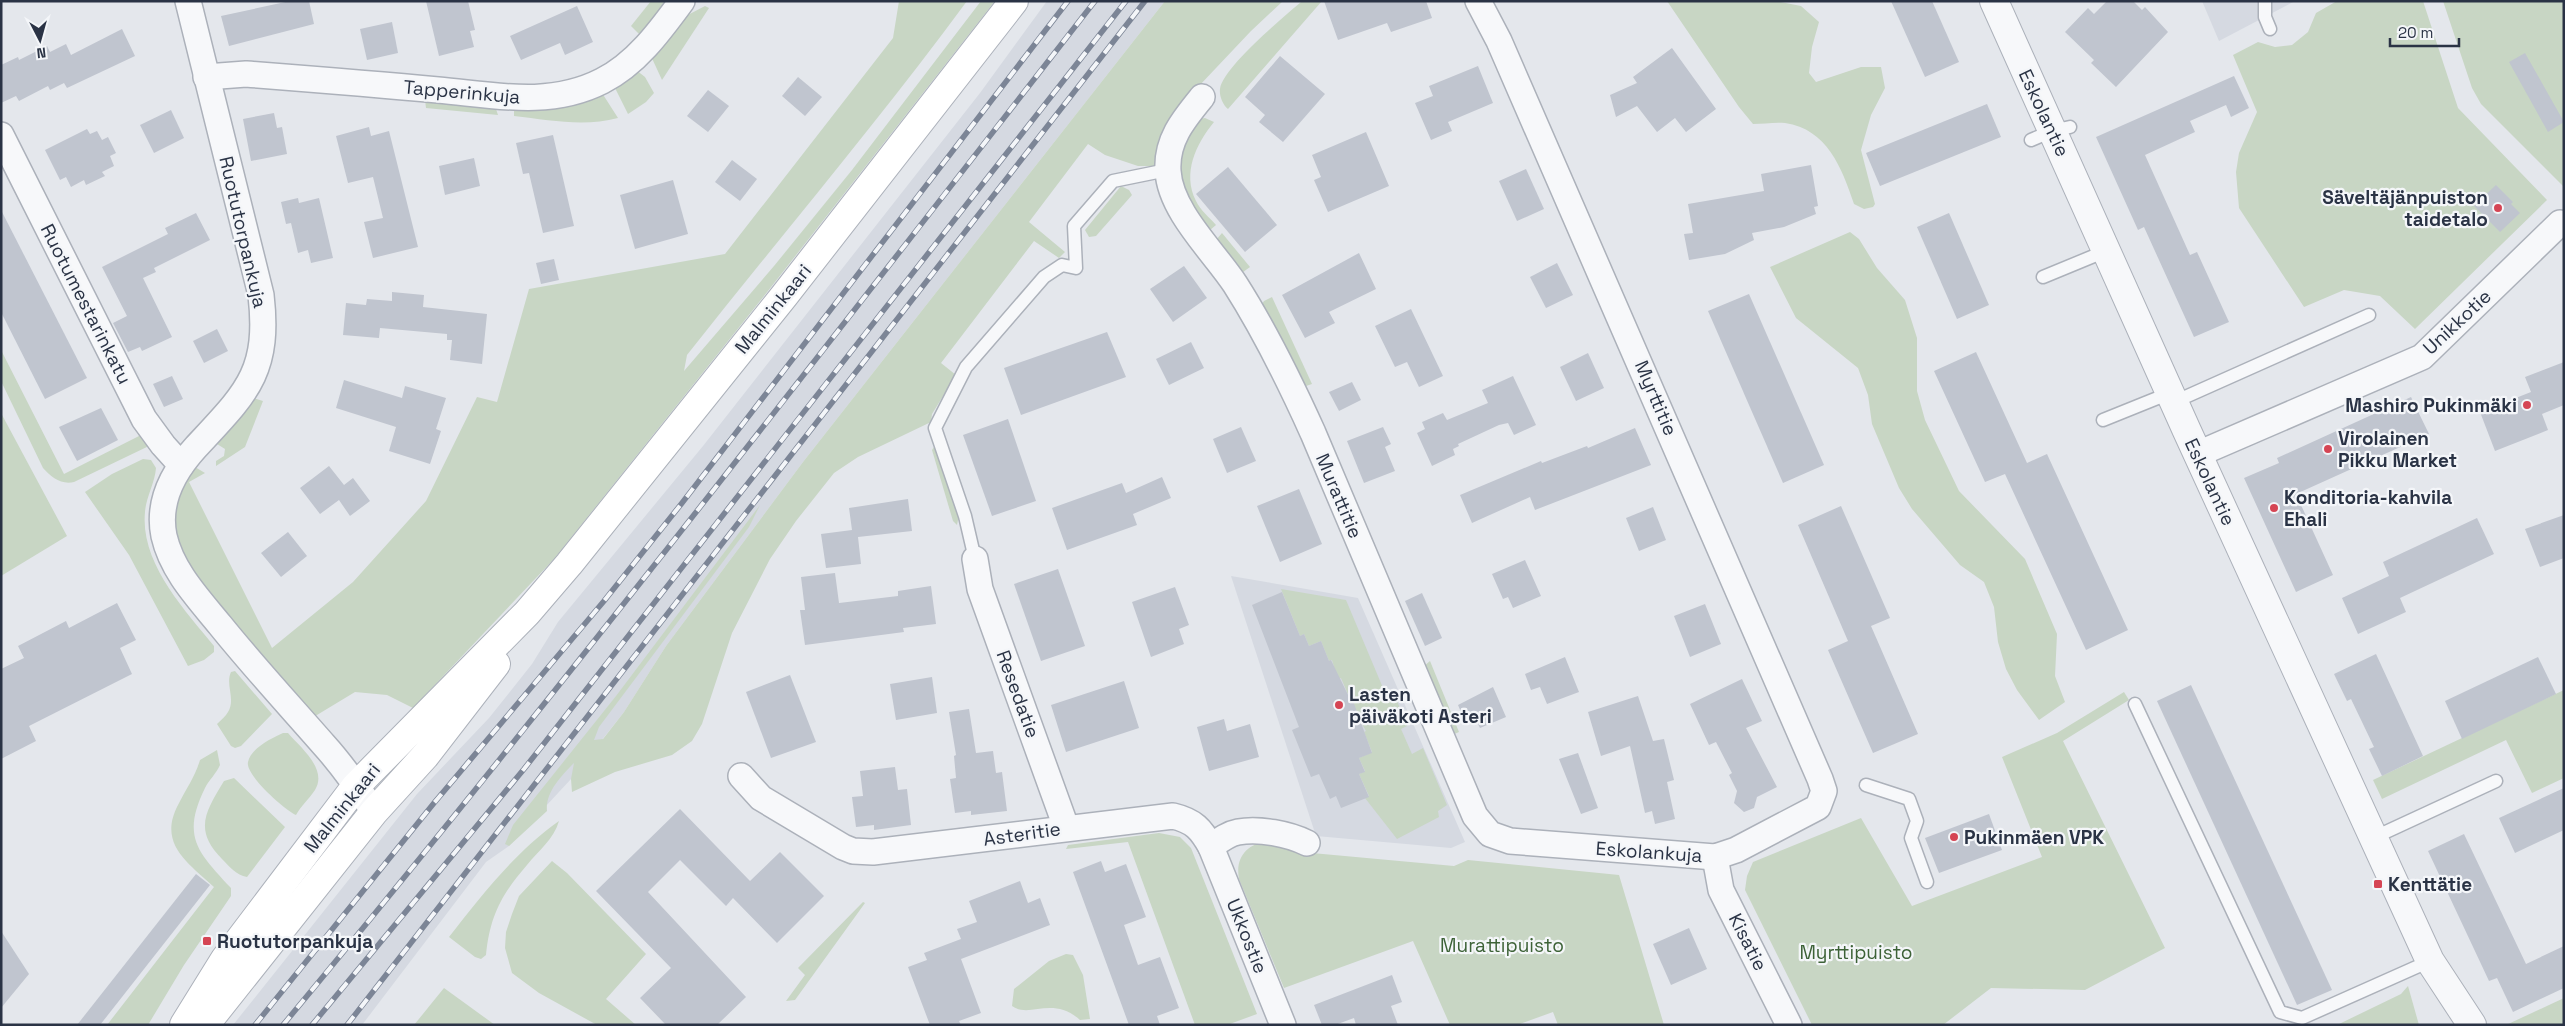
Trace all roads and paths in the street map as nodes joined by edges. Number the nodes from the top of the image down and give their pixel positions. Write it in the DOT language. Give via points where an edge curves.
graph roads {
  1 [pos="188,1"];
  2 [pos="682,1"];
  3 [pos="1014,1"];
  4 [pos="1478,1"];
  5 [pos="1994,1"];
  6 [pos="2265,1"];
  7 [pos="2270,29"];
  8 [pos="206,77"];
  9 [pos="1202,97"];
  10 [pos="1,134"];
  11 [pos="1168,170"];
  12 [pos="2560,223"];
  13 [pos="2106,252"];
  14 [pos="2043,277"];
  15 [pos="2370,315"];
  16 [pos="2172,398"];
  17 [pos="2103,420"];
  18 [pos="2198,454"];
  19 [pos="181,465"];
  20 [pos="975,559"];
  21 [pos="527,613"];
  22 [pos="2135,704"];
  23 [pos="741,776"];
  24 [pos="2496,781"];
  25 [pos="356,786"];
  26 [pos="1866,786"];
  27 [pos="1823,798"];
  28 [pos="374,812"];
  29 [pos="1066,827"];
  30 [pos="1490,834"];
  31 [pos="2374,837"];
  32 [pos="1307,843"];
  33 [pos="1210,847"];
  34 [pos="1715,857"];
  35 [pos="1927,882"];
  36 [pos="2430,961"];
  37 [pos="184,1025"];
  38 [pos="205,1025"];
  39 [pos="1283,1025"];
  40 [pos="1789,1025"];
  41 [pos="2448,1025"];
  42 [pos="2472,1025"];
  1 -- 8 [label="street, Ruotutorpankuja"];
  2 -- 8 [label="street, Tapperinkuja" via="638,55 618,71 583,90 550,98 503,97 246,74"];
  3 -- 21 [label="main road, Malminkaari" via="784,296"];
  4 -- 27 [label="street, Myrttitie" via="1499,41 1668,427 1820,779"];
  5 -- 13 [label="street, Eskolantie"];
  6 -- 7 [label="lane" via="2265,17"];
  8 -- 19 [label="street, Ruotutorpankuja" via="261,295 263,343 248,387"];
  9 -- 11 [label="street" via="1172,138"];
  10 -- 19 [label="street, Ruotumestarinkatu" via="144,419"];
  11 -- 20 [label="lane" via="1113,181 1074,226 1076,268 1062,265 1044,277 966,367 935,428 965,516"];
  11 -- 30 [label="street, Murattitie" via="1176,200 1235,284 1284,371 1475,816"];
  12 -- 18 [label="street, Unikkotie" via="2422,357"];
  13 -- 14 [label="lane"];
  13 -- 16 [label="street, Eskolantie"];
  15 -- 16 [label="lane"];
  16 -- 17 [label="lane"];
  16 -- 18 [label="street, Eskolantie"];
  18 -- 31 [label="street, Eskolantie"];
  19 -- 25 [label="street, Ruotutorpankuja" via="163,506 164,536 182,579 326,746"];
  20 -- 29 [label="street, Resedatie" via="980,589"];
  21 -- 25 [label="main road, Malminkaari"];
  21 -- 28 [label="main road, Malminkaari" via="494,668 425,756"];
  22 -- 36 [label="lane" via="2280,1012 2302,1018"];
  23 -- 29 [label="street, Asteritie" via="761,798 853,851 873,852 1050,832"];
  24 -- 31 [label="lane"];
  25 -- 28 [label="street, Ruotutorpankuja"];
  25 -- 37 [label="main road, Malminkaari" via="225,959"];
  26 -- 35 [label="lane" via="1909,799 1917,821 1911,838"];
  27 -- 34 [label="street, Eskolankuja" via="1818,807 1736,850"];
  28 -- 38 [label="main road, Malminkaari"];
  29 -- 33 [label="street, Asteritie" via="1173,816 1193,822 1201,829"];
  30 -- 34 [label="street, Eskolankuja" via="1510,841"];
  31 -- 36 [label="street, Eskolantie"];
  32 -- 33 [label="street" via="1295,837 1238,832"];
  33 -- 39 [label="street, Ukkostie"];
  34 -- 40 [label="street, Kisatie" via="1721,890"];
  36 -- 41 [label="street, Eskolantie" via="2442,1015"];
  36 -- 42 [label="street, Eskolantie"];
}
